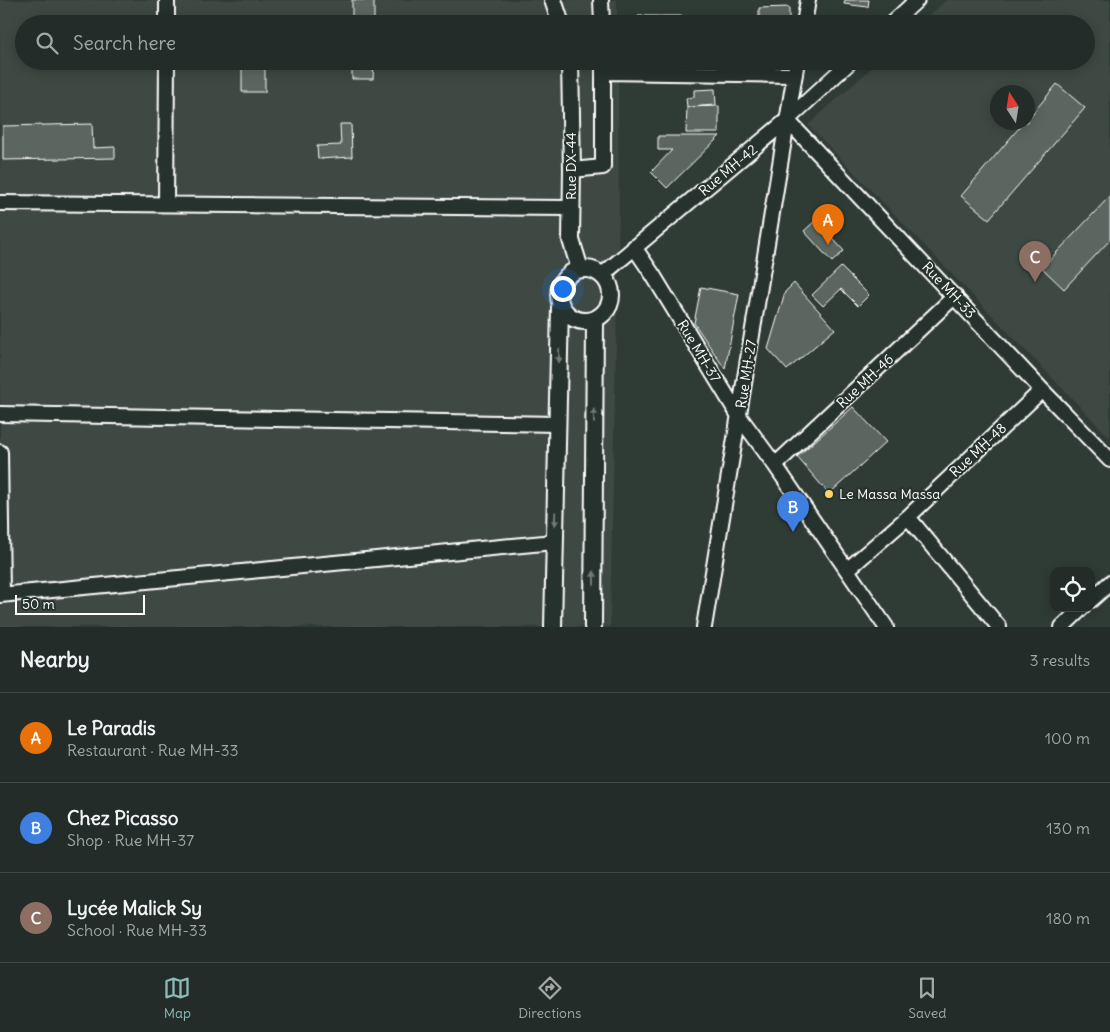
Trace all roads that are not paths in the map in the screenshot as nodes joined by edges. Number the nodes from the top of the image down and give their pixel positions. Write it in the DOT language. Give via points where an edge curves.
graph roads {
  1 [pos="167,0"];
  2 [pos="553,0"];
  3 [pos="601,0"];
  4 [pos="808,0"];
  5 [pos="917,0"];
  6 [pos="167,15"];
  7 [pos="557,15"];
  8 [pos="602,15"];
  9 [pos="806,15"];
  10 [pos="901,15"];
  11 [pos="167,70"];
  12 [pos="570,70"];
  13 [pos="603,70"];
  14 [pos="688,70"];
  15 [pos="796,70"];
  16 [pos="841,70"];
  17 [pos="795,75"];
  18 [pos="787,120"];
  19 [pos="572,170"];
  20 [pos="0,203"];
  21 [pos="166,204"];
  22 [pos="572,208"];
  23 [pos="634,247"];
  24 [pos="580,269"];
  25 [pos="602,276"];
  26 [pos="954,296"];
  27 [pos="560,307"];
  28 [pos="594,320"];
  29 [pos="1042,390"];
  30 [pos="0,414"];
  31 [pos="739,416"];
  32 [pos="558,424"];
  33 [pos="0,452"];
  34 [pos="1110,460"];
  35 [pos="775,465"];
  36 [pos="908,517"];
  37 [pos="554,542"];
  38 [pos="847,570"];
  39 [pos="1110,583"];
  40 [pos="1,594"];
  41 [pos="1095,596"];
  42 [pos="1078,612"];
  43 [pos="553,627"];
  44 [pos="594,627"];
  45 [pos="704,627"];
  46 [pos="886,627"];
  47 [pos="999,627"];
  48 [pos="1062,627"];
  1 -- 6 [label="street"];
  2 -- 7 [label="street"];
  3 -- 8 [label="street"];
  4 -- 9 [label="street"];
  5 -- 10 [label="street"];
  11 -- 21 [label="street"];
  12 -- 19 [label="street, Rue DX-44"];
  13 -- 19 [label="street" via="603,167"];
  14 -- 17 [label="street"];
  15 -- 17 [label="street, Rue MH-27"];
  16 -- 18 [label="street, Rue MH-42"];
  17 -- 18 [label="street, Rue MH-27"];
  18 -- 23 [label="street, Rue MH-42"];
  18 -- 26 [label="street, Rue MH-33"];
  18 -- 31 [label="street, Rue MH-27"];
  19 -- 22 [label="street, Rue DX-44"];
  20 -- 21 [label="street"];
  21 -- 22 [label="street"];
  22 -- 24 [label="street, Rue DX-44" via="571,240"];
  23 -- 25 [label="street, Rue MH-42"];
  23 -- 31 [label="street, Rue MH-37"];
  24 -- 25 [label="street" via="593,270"];
  24 -- 27 [label="street" via="561,283 558,294"];
  25 -- 28 [label="street" via="609,283 610,304 605,313"];
  26 -- 29 [label="street, Rue MH-33"];
  26 -- 35 [label="street, Rue MH-46"];
  27 -- 28 [label="street" via="575,320"];
  27 -- 32 [label="street, one-way"];
  44 -- 28 [label="street, one-way"];
  29 -- 34 [label="street, Rue MH-33"];
  29 -- 36 [label="street, Rue MH-48"];
  30 -- 32 [label="street"];
  31 -- 35 [label="street, Rue MH-37"];
  31 -- 45 [label="street, Rue MH-27"];
  32 -- 37 [label="street, one-way"];
  33 -- 40 [label="street"];
  35 -- 38 [label="street, Rue MH-37"];
  36 -- 38 [label="street, Rue MH-48"];
  36 -- 47 [label="street"];
  37 -- 40 [label="street"];
  37 -- 43 [label="street"];
  38 -- 46 [label="street, Rue MH-37"];
  39 -- 41 [label="street"];
  42 -- 48 [label="street"];
}
